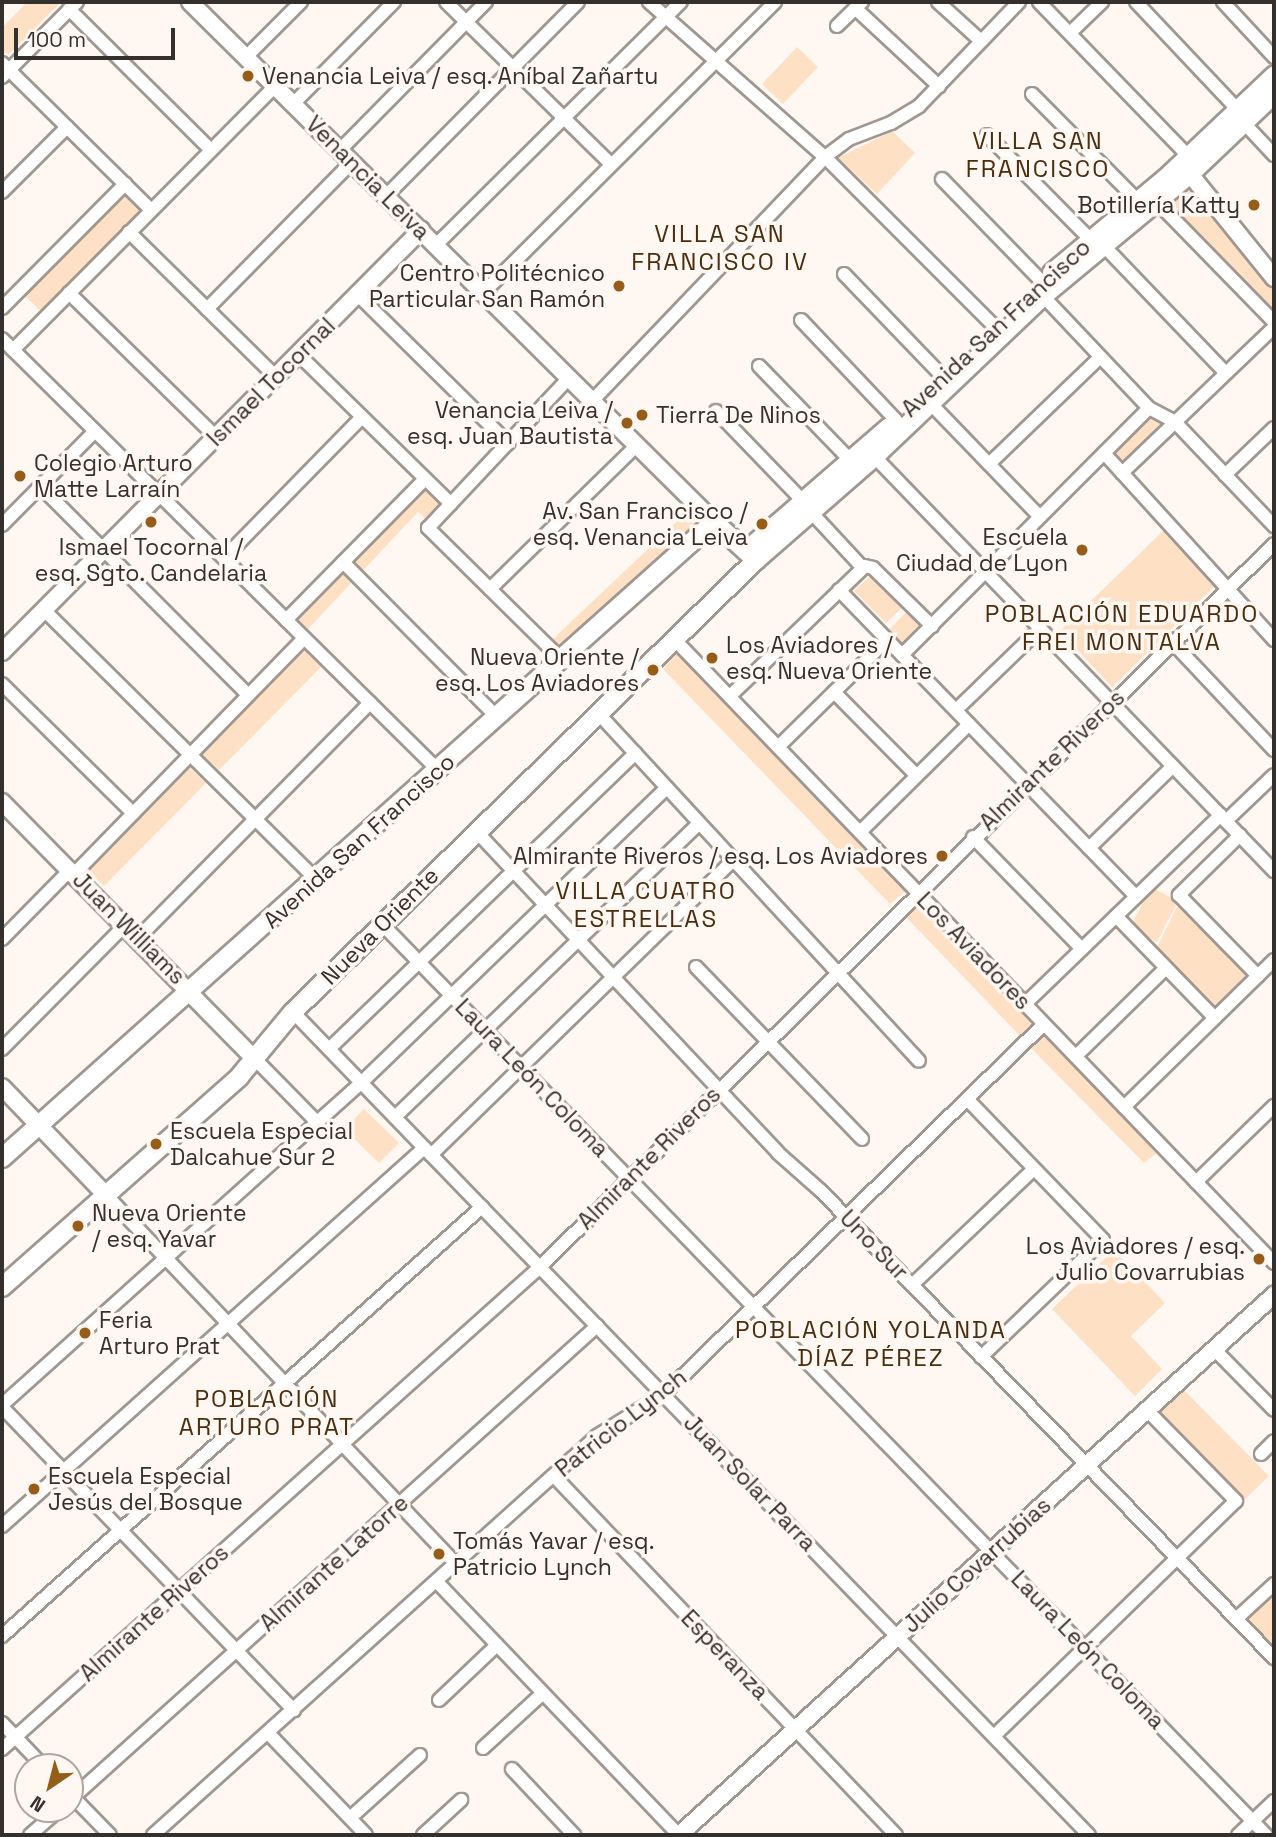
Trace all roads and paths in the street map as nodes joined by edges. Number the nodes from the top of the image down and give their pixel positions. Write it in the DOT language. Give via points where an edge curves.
graph roads {
  1 [pos="190,2"];
  2 [pos="300,2"];
  3 [pos="394,2"];
  4 [pos="446,2"];
  5 [pos="486,2"];
  6 [pos="578,2"];
  7 [pos="649,2"];
  8 [pos="681,2"];
  9 [pos="775,2"];
  10 [pos="938,2"];
  11 [pos="1019,2"];
  12 [pos="1039,2"];
  13 [pos="1102,2"];
  14 [pos="1136,2"];
  15 [pos="1223,2"];
  16 [pos="859,5"];
  17 [pos="73,6"];
  18 [pos="665,15"];
  19 [pos="467,22"];
  20 [pos="837,26"];
  21 [pos="1070,33"];
  22 [pos="981,41"];
  23 [pos="246,57"];
  24 [pos="1274,57"];
  25 [pos="716,60"];
  26 [pos="513,68"];
  27 [pos="4,70"];
  28 [pos="1274,76"];
  29 [pos="275,86"];
  30 [pos="939,86"];
  31 [pos="1032,94"];
  32 [pos="1274,94"];
  33 [pos="293,104"];
  34 [pos="563,117"];
  35 [pos="1241,117"];
  36 [pos="67,127"];
  37 [pos="987,135"];
  38 [pos="211,150"];
  39 [pos="1274,155"];
  40 [pos="346,156"];
  41 [pos="825,157"];
  42 [pos="611,164"];
  43 [pos="1190,165"];
  44 [pos="943,179"];
  45 [pos="125,184"];
  46 [pos="2,192"];
  47 [pos="386,196"];
  48 [pos="1138,201"];
  49 [pos="1157,202"];
  50 [pos="151,210"];
  51 [pos="421,230"];
  52 [pos="130,232"];
  53 [pos="1098,243"];
  54 [pos="436,245"];
  55 [pos="844,274"];
  56 [pos="1274,278"];
  57 [pos="1043,289"];
  58 [pos="484,292"];
  59 [pos="69,293"];
  60 [pos="358,295"];
  61 [pos="2,308"];
  62 [pos="207,309"];
  63 [pos="801,320"];
  64 [pos="1274,322"];
  65 [pos="1274,327"];
  66 [pos="998,330"];
  67 [pos="2,339"];
  68 [pos="13,350"];
  69 [pos="299,354"];
  70 [pos="1100,357"];
  71 [pos="759,366"];
  72 [pos="1226,373"];
  73 [pos="942,376"];
  74 [pos="276,377"];
  75 [pos="570,377"];
  76 [pos="593,400"];
  77 [pos="930,403"];
  78 [pos="1149,408"];
  79 [pos="716,411"];
  80 [pos="362,417"];
  81 [pos="896,420"];
  82 [pos="1175,422"];
  83 [pos="1274,428"];
  84 [pos="95,431"];
  85 [pos="216,437"];
  86 [pos="508,443"];
  87 [pos="638,444"];
  88 [pos="870,452"];
  89 [pos="1104,453"];
  90 [pos="851,461"];
  91 [pos="989,464"];
  92 [pos="1122,473"];
  93 [pos="1225,475"];
  94 [pos="425,478"];
  95 [pos="40,486"];
  96 [pos="159,494"];
  97 [pos="451,504"];
  98 [pos="808,507"];
  99 [pos="1040,517"];
  100 [pos="714,522"];
  101 [pos="2,525"];
  102 [pos="1274,526"];
  103 [pos="1274,544"];
  104 [pos="104,550"];
  105 [pos="751,555"];
  106 [pos="224,558"];
  107 [pos="343,562"];
  108 [pos="865,566"];
  109 [pos="985,572"];
  110 [pos="490,589"];
  111 [pos="839,590"];
  112 [pos="1228,590"];
  113 [pos="44,610"];
  114 [pos="286,620"];
  115 [pos="932,626"];
  116 [pos="1041,629"];
  117 [pos="304,638"];
  118 [pos="674,639"];
  119 [pos="887,639"];
  120 [pos="1274,640"];
  121 [pos="1173,643"];
  122 [pos="2,652"];
  123 [pos="902,655"];
  124 [pos="561,659"];
  125 [pos="2,684"];
  126 [pos="834,692"];
  127 [pos="248,695"];
  128 [pos="730,696"];
  129 [pos="1111,702"];
  130 [pos="370,703"];
  131 [pos="956,710"];
  132 [pos="598,713"];
  133 [pos="498,716"];
  134 [pos="969,724"];
  135 [pos="778,747"];
  136 [pos="1274,750"];
  137 [pos="635,753"];
  138 [pos="190,755"];
  139 [pos="1173,766"];
  140 [pos="438,770"];
  141 [pos="916,775"];
  142 [pos="1274,775"];
  143 [pos="1027,784"];
  144 [pos="667,788"];
  145 [pos="2,802"];
  146 [pos="133,813"];
  147 [pos="1223,818"];
  148 [pos="256,819"];
  149 [pos="699,823"];
  150 [pos="476,831"];
  151 [pos="860,831"];
  152 [pos="1240,835"];
  153 [pos="973,837"];
  154 [pos="1089,848"];
  155 [pos="733,860"];
  156 [pos="73,871"];
  157 [pos="513,871"];
  158 [pos="1274,871"];
  159 [pos="316,879"];
  160 [pos="917,891"];
  161 [pos="1136,896"];
  162 [pos="545,905"];
  163 [pos="1116,916"];
  164 [pos="126,924"];
  165 [pos="382,924"];
  166 [pos="5,929"];
  167 [pos="139,937"];
  168 [pos="578,940"];
  169 [pos="1082,948"];
  170 [pos="1274,960"];
  171 [pos="419,962"];
  172 [pos="696,967"];
  173 [pos="1166,968"];
  174 [pos="836,971"];
  175 [pos="1258,976"];
  176 [pos="612,978"];
  177 [pos="192,990"];
  178 [pos="451,996"];
  179 [pos="1025,1004"];
  180 [pos="293,1012"];
  181 [pos="1215,1018"];
  182 [pos="1045,1024"];
  183 [pos="485,1030"];
  184 [pos="767,1041"];
  185 [pos="2,1049"];
  186 [pos="329,1049"];
  187 [pos="1076,1056"];
  188 [pos="254,1058"];
  189 [pos="919,1061"];
  190 [pos="521,1067"];
  191 [pos="361,1083"];
  192 [pos="2,1087"];
  193 [pos="718,1089"];
  194 [pos="967,1099"];
  195 [pos="1274,1106"];
  196 [pos="1124,1107"];
  197 [pos="395,1117"];
  198 [pos="317,1122"];
  199 [pos="39,1124"];
  200 [pos="862,1139"];
  201 [pos="428,1151"];
  202 [pos="2,1158"];
  203 [pos="1034,1169"];
  204 [pos="629,1178"];
  205 [pos="1196,1182"];
  206 [pos="106,1195"];
  207 [pos="482,1207"];
  208 [pos="847,1217"];
  209 [pos="166,1258"];
  210 [pos="1274,1263"];
  211 [pos="540,1267"];
  212 [pos="912,1285"];
  213 [pos="2,1287"];
  214 [pos="1274,1295"];
  215 [pos="755,1307"];
  216 [pos="228,1324"];
  217 [pos="597,1326"];
  218 [pos="1215,1350"];
  219 [pos="981,1357"];
  220 [pos="284,1384"];
  221 [pos="664,1394"];
  222 [pos="2,1406"];
  223 [pos="1274,1410"];
  224 [pos="1148,1411"];
  225 [pos="1274,1441"];
  226 [pos="342,1444"];
  227 [pos="1261,1454"];
  228 [pos="1087,1467"];
  229 [pos="63,1471"];
  230 [pos="554,1476"];
  231 [pos="399,1505"];
  232 [pos="2,1526"];
  233 [pos="121,1530"];
  234 [pos="994,1550"];
  235 [pos="1176,1560"];
  236 [pos="456,1564"];
  237 [pos="437,1581"];
  238 [pos="1274,1584"];
  239 [pos="179,1590"];
  240 [pos="1236,1619"];
  241 [pos="2,1636"];
  242 [pos="898,1636"];
  243 [pos="497,1644"];
  244 [pos="1086,1647"];
  245 [pos="237,1651"];
  246 [pos="1274,1658"];
  247 [pos="543,1693"];
  248 [pos="439,1700"];
  249 [pos="294,1710"];
  250 [pos="2,1723"];
  251 [pos="795,1729"];
  252 [pos="268,1733"];
  253 [pos="994,1736"];
  254 [pos="15,1737"];
  255 [pos="483,1748"];
  256 [pos="2,1749"];
  257 [pos="30,1753"];
  258 [pos="420,1755"];
  259 [pos="512,1769"];
  260 [pos="84,1786"];
  261 [pos="461,1800"];
  262 [pos="1274,1801"];
  263 [pos="84,1810"];
  264 [pos="350,1818"];
  265 [pos="1253,1821"];
  266 [pos="44,1823"];
  267 [pos="30,1835"];
  268 [pos="110,1835"];
  269 [pos="153,1835"];
  270 [pos="366,1835"];
  271 [pos="424,1835"];
  272 [pos="574,1835"];
  273 [pos="679,1835"];
  274 [pos="896,1835"];
  275 [pos="1089,1835"];
  276 [pos="1238,1835"];
  277 [pos="1266,1835"];
  1 -- 23 [label="street, Venancia Leiva"];
  2 -- 23 [label="street"];
  3 -- 33 [label="street"];
  4 -- 19 [label="street"];
  5 -- 19 [label="street"];
  6 -- 26 [label="street"];
  7 -- 18 [label="street"];
  8 -- 18 [label="street"];
  9 -- 25 [label="street"];
  10 -- 22 [label="street"];
  11 -- 22 [label="street"];
  12 -- 21 [label="street"];
  13 -- 21 [label="street"];
  14 -- 35 [label="street"];
  15 -- 24 [label="street"];
  16 -- 20 [label="street"];
  16 -- 30 [label="street"];
  17 -- 27 [label="street"];
  17 -- 38 [label="street"];
  18 -- 25 [label="street"];
  18 -- 34 [label="street"];
  19 -- 26 [label="street"];
  19 -- 40 [label="street"];
  21 -- 43 [label="street"];
  22 -- 30 [label="street"];
  23 -- 29 [label="street, Venancia Leiva"];
  25 -- 41 [label="street"];
  25 -- 42 [label="street"];
  26 -- 34 [label="street"];
  26 -- 47 [label="street"];
  27 -- 36 [label="street"];
  28 -- 35 [label="main road, Avenida San Francisco"];
  29 -- 33 [label="street, Venancia Leiva"];
  29 -- 38 [label="street"];
  30 -- 41 [label="street" via="902,118 849,139"];
  31 -- 48 [label="street"];
  32 -- 35 [label="main road, Avenida San Francisco"];
  33 -- 40 [label="street, Venancia Leiva"];
  34 -- 42 [label="street"];
  34 -- 54 [label="street"];
  35 -- 39 [label="street"];
  35 -- 43 [label="main road, Avenida San Francisco"];
  36 -- 45 [label="street"];
  36 -- 46 [label="street"];
  37 -- 53 [label="street"];
  38 -- 50 [label="street"];
  40 -- 47 [label="street, Venancia Leiva"];
  40 -- 62 [label="street"];
  41 -- 66 [label="street"];
  41 -- 76 [label="street"];
  42 -- 58 [label="street"];
  43 -- 48 [label="main road, Avenida San Francisco"];
  43 -- 49 [label="main road, Avenida San Francisco"];
  43 -- 56 [label="street"];
  44 -- 57 [label="street"];
  45 -- 50 [label="street"];
  45 -- 61 [label="street"];
  47 -- 51 [label="street, Venancia Leiva"];
  48 -- 53 [label="main road, Avenida San Francisco"];
  49 -- 53 [label="main road, Avenida San Francisco"];
  49 -- 64 [label="street"];
  50 -- 52 [label="street"];
  51 -- 54 [label="street, Venancia Leiva"];
  51 -- 60 [label="street, Ismael Tocornal"];
  52 -- 59 [label="street"];
  52 -- 62 [label="street"];
  53 -- 57 [label="main road, Avenida San Francisco"];
  53 -- 72 [label="street"];
  54 -- 58 [label="street, Venancia Leiva"];
  55 -- 73 [label="street"];
  57 -- 66 [label="main road, Avenida San Francisco"];
  57 -- 70 [label="street"];
  58 -- 75 [label="street, Venancia Leiva"];
  59 -- 68 [label="street"];
  59 -- 85 [label="street"];
  60 -- 69 [label="street, Ismael Tocornal"];
  60 -- 86 [label="street"];
  62 -- 74 [label="street"];
  63 -- 81 [label="street"];
  65 -- 72 [label="street"];
  66 -- 73 [label="main road, Avenida San Francisco"];
  66 -- 77 [label="main road, Avenida San Francisco"];
  67 -- 68 [label="street"];
  68 -- 84 [label="street"];
  69 -- 74 [label="street, Ismael Tocornal"];
  69 -- 80 [label="street"];
  70 -- 78 [label="street"];
  70 -- 91 [label="street"];
  71 -- 90 [label="street"];
  72 -- 82 [label="street"];
  73 -- 81 [label="main road, Avenida San Francisco"];
  74 -- 85 [label="street, Ismael Tocornal"];
  75 -- 76 [label="street, Venancia Leiva"];
  75 -- 86 [label="street"];
  76 -- 87 [label="street, Venancia Leiva"];
  77 -- 88 [label="main road, Avenida San Francisco"];
  77 -- 91 [label="street"];
  78 -- 82 [label="street"];
  78 -- 89 [label="street"];
  79 -- 98 [label="street"];
  80 -- 94 [label="street"];
  80 -- 106 [label="street"];
  81 -- 88 [label="main road, Avenida San Francisco"];
  82 -- 92 [label="street"];
  82 -- 93 [label="street"];
  83 -- 93 [label="street"];
  84 -- 95 [label="street"];
  84 -- 96 [label="street"];
  85 -- 96 [label="street, Ismael Tocornal"];
  86 -- 97 [label="street"];
  87 -- 100 [label="street, Venancia Leiva"];
  87 -- 110 [label="street"];
  88 -- 90 [label="main road, Avenida San Francisco"];
  88 -- 98 [label="main road, Avenida San Francisco"];
  88 -- 109 [label="street"];
  89 -- 92 [label="street"];
  89 -- 99 [label="street"];
  90 -- 98 [label="main road, Avenida San Francisco"];
  91 -- 99 [label="street"];
  92 -- 112 [label="street"];
  93 -- 102 [label="street"];
  94 -- 97 [label="street"];
  94 -- 107 [label="street"];
  95 -- 101 [label="street"];
  95 -- 104 [label="street"];
  96 -- 104 [label="street, Ismael Tocornal"];
  96 -- 106 [label="street"];
  97 -- 110 [label="street" via="428,528"];
  98 -- 105 [label="main road, Avenida San Francisco"];
  98 -- 108 [label="street"];
  99 -- 109 [label="street"];
  100 -- 105 [label="main road, Venancia Leiva"];
  100 -- 124 [label="main road, Avenida San Francisco"];
  103 -- 112 [label="street, Almirante Riveros"];
  104 -- 113 [label="street, Ismael Tocornal"];
  104 -- 127 [label="street"];
  105 -- 118 [label="main road, Nueva Oriente"];
  106 -- 114 [label="street"];
  107 -- 114 [label="street"];
  107 -- 133 [label="street"];
  108 -- 111 [label="street"];
  108 -- 115 [label="street"];
  109 -- 115 [label="street"];
  109 -- 116 [label="street"];
  110 -- 124 [label="street"];
  111 -- 119 [label="street"];
  111 -- 128 [label="street"];
  112 -- 120 [label="street"];
  112 -- 121 [label="street, Almirante Riveros"];
  113 -- 122 [label="street, Ismael Tocornal"];
  113 -- 138 [label="street"];
  114 -- 117 [label="street"];
  115 -- 123 [label="street"];
  116 -- 129 [label="street"];
  116 -- 131 [label="street"];
  117 -- 127 [label="street"];
  117 -- 130 [label="street"];
  118 -- 128 [label="street, Los Aviadores"];
  118 -- 132 [label="main road, Nueva Oriente"];
  119 -- 123 [label="street"];
  119 -- 126 [label="street"];
  121 -- 129 [label="street, Almirante Riveros"];
  121 -- 136 [label="street"];
  123 -- 131 [label="street"];
  124 -- 133 [label="main road, Avenida San Francisco"];
  125 -- 146 [label="street"];
  126 -- 135 [label="street"];
  126 -- 141 [label="street"];
  127 -- 138 [label="street"];
  128 -- 135 [label="street, Los Aviadores"];
  129 -- 139 [label="street"];
  129 -- 143 [label="street, Almirante Riveros"];
  130 -- 140 [label="street"];
  130 -- 148 [label="street"];
  131 -- 134 [label="street"];
  132 -- 137 [label="street"];
  132 -- 150 [label="main road, Nueva Oriente"];
  133 -- 140 [label="main road, Avenida San Francisco"];
  134 -- 141 [label="street"];
  134 -- 143 [label="street"];
  135 -- 151 [label="street, Los Aviadores"];
  137 -- 144 [label="street"];
  137 -- 157 [label="street"];
  138 -- 146 [label="street"];
  138 -- 148 [label="street"];
  139 -- 147 [label="street"];
  139 -- 154 [label="street"];
  140 -- 159 [label="main road, Avenida San Francisco"];
  141 -- 151 [label="street"];
  142 -- 147 [label="street"];
  143 -- 153 [label="street, Almirante Riveros"];
  143 -- 154 [label="street"];
  144 -- 149 [label="street"];
  144 -- 162 [label="street"];
  145 -- 156 [label="street, Juan Williams"];
  146 -- 156 [label="street"];
  147 -- 152 [label="street"];
  147 -- 161 [label="street"];
  148 -- 159 [label="street"];
  148 -- 167 [label="street"];
  149 -- 155 [label="street"];
  149 -- 168 [label="street"];
  150 -- 157 [label="street, Uno Sur"];
  150 -- 165 [label="main road, Nueva Oriente"];
  151 -- 160 [label="street, Los Aviadores"];
  152 -- 158 [label="street"];
  152 -- 175 [label="street" via="1179,895"];
  153 -- 160 [label="street, Almirante Riveros"];
  153 -- 169 [label="street"];
  154 -- 161 [label="street"];
  155 -- 174 [label="street"];
  155 -- 176 [label="street"];
  156 -- 164 [label="street, Juan Williams"];
  156 -- 166 [label="street"];
  157 -- 162 [label="street, Uno Sur"];
  157 -- 171 [label="street"];
  159 -- 177 [label="main road, Avenida San Francisco"];
  160 -- 174 [label="street, Almirante Riveros"];
  160 -- 179 [label="street, Los Aviadores"];
  161 -- 163 [label="street"];
  162 -- 168 [label="street, Uno Sur"];
  162 -- 178 [label="street"];
  163 -- 169 [label="street"];
  163 -- 173 [label="street"];
  164 -- 167 [label="street, Juan Williams"];
  164 -- 185 [label="street"];
  165 -- 171 [label="street, Laura León Coloma"];
  165 -- 180 [label="main road, Nueva Oriente"];
  167 -- 177 [label="street, Juan Williams"];
  168 -- 176 [label="street, Uno Sur"];
  168 -- 183 [label="street"];
  169 -- 179 [label="street"];
  170 -- 175 [label="street"];
  171 -- 178 [label="street, Laura León Coloma"];
  171 -- 186 [label="street"];
  172 -- 184 [label="street"];
  173 -- 181 [label="street"];
  173 -- 187 [label="street"];
  174 -- 184 [label="street, Almirante Riveros"];
  174 -- 189 [label="street"];
  175 -- 181 [label="street"];
  176 -- 190 [label="street"];
  176 -- 193 [label="street, Uno Sur"];
  177 -- 188 [label="street, Juan Williams"];
  177 -- 199 [label="main road, Avenida San Francisco"];
  178 -- 183 [label="street, Laura León Coloma"];
  178 -- 191 [label="street"];
  179 -- 182 [label="street, Los Aviadores"];
  180 -- 186 [label="street, Juan Solar Parra"];
  180 -- 188 [label="main road, Nueva Oriente"];
  181 -- 196 [label="street"];
  182 -- 187 [label="street, Los Aviadores"];
  182 -- 194 [label="street, Patricio Lynch"];
  183 -- 190 [label="street, Laura León Coloma"];
  183 -- 197 [label="street"];
  184 -- 193 [label="street, Almirante Riveros"];
  184 -- 200 [label="street"];
  186 -- 191 [label="street, Juan Solar Parra"];
  187 -- 196 [label="street, Los Aviadores"];
  188 -- 198 [label="street"];
  188 -- 206 [label="main road, Nueva Oriente" via="239,1077"];
  190 -- 201 [label="street"];
  190 -- 204 [label="street, Laura León Coloma"];
  191 -- 197 [label="street, Juan Solar Parra"];
  191 -- 198 [label="street"];
  192 -- 199 [label="street"];
  193 -- 204 [label="street, Almirante Riveros"];
  193 -- 208 [label="street, Uno Sur"];
  194 -- 203 [label="street"];
  194 -- 208 [label="street, Patricio Lynch"];
  195 -- 205 [label="street"];
  196 -- 205 [label="street, Los Aviadores"];
  197 -- 201 [label="street, Juan Solar Parra"];
  198 -- 209 [label="street"];
  199 -- 202 [label="main road, Avenida San Francisco"];
  199 -- 206 [label="street"];
  201 -- 207 [label="street, Juan Solar Parra"];
  201 -- 216 [label="street"];
  203 -- 212 [label="street"];
  203 -- 219 [label="street" via="1103,1240"];
  204 -- 211 [label="street, Almirante Riveros"];
  204 -- 215 [label="street, Laura León Coloma"];
  205 -- 210 [label="street, Los Aviadores"];
  206 -- 209 [label="street"];
  206 -- 213 [label="main road, Nueva Oriente"];
  207 -- 211 [label="street, Juan Solar Parra"];
  207 -- 220 [label="street"];
  208 -- 212 [label="street, Uno Sur"];
  208 -- 215 [label="street, Patricio Lynch"];
  209 -- 216 [label="street"];
  209 -- 222 [label="street"];
  211 -- 217 [label="street, Juan Solar Parra"];
  211 -- 226 [label="street, Almirante Riveros"];
  212 -- 219 [label="street, Uno Sur"];
  214 -- 218 [label="street, Julio Covarrubias"];
  215 -- 221 [label="street, Patricio Lynch"];
  215 -- 234 [label="street, Laura León Coloma"];
  216 -- 220 [label="street"];
  216 -- 229 [label="street"];
  217 -- 221 [label="street, Juan Solar Parra"];
  217 -- 231 [label="street, Almirante Latorre"];
  218 -- 223 [label="street"];
  218 -- 224 [label="street, Julio Covarrubias"];
  219 -- 228 [label="street, Uno Sur"];
  220 -- 226 [label="street"];
  220 -- 233 [label="street"];
  221 -- 230 [label="street, Patricio Lynch" via="609,1427"];
  221 -- 242 [label="street, Juan Solar Parra"];
  222 -- 229 [label="street"];
  224 -- 228 [label="street, Julio Covarrubias"];
  224 -- 235 [label="street" via="1236,1502"];
  225 -- 227 [label="street"];
  226 -- 231 [label="street"];
  226 -- 239 [label="street, Almirante Riveros"];
  228 -- 234 [label="street, Julio Covarrubias"];
  228 -- 235 [label="street, Uno Sur"];
  229 -- 232 [label="street"];
  229 -- 233 [label="street"];
  230 -- 236 [label="street, Patricio Lynch"];
  230 -- 251 [label="street, Esperanza"];
  231 -- 236 [label="street"];
  231 -- 245 [label="street, Almirante Latorre"];
  233 -- 239 [label="street"];
  233 -- 241 [label="street"];
  234 -- 242 [label="street, Julio Covarrubias"];
  234 -- 244 [label="street, Laura León Coloma"];
  235 -- 240 [label="street, Uno Sur"];
  235 -- 244 [label="street"];
  236 -- 237 [label="street, Patricio Lynch"];
  237 -- 243 [label="street"];
  237 -- 249 [label="street, Patricio Lynch"];
  238 -- 240 [label="street"];
  239 -- 245 [label="street"];
  239 -- 254 [label="street, Almirante Riveros"];
  240 -- 246 [label="street, Uno Sur"];
  242 -- 251 [label="street, Julio Covarrubias"];
  242 -- 253 [label="street, Juan Solar Parra"];
  243 -- 247 [label="street"];
  243 -- 248 [label="street"];
  244 -- 253 [label="street"];
  244 -- 265 [label="street, Laura León Coloma"];
  245 -- 249 [label="street"];
  245 -- 260 [label="street, Almirante Latorre"];
  247 -- 255 [label="street"];
  247 -- 273 [label="street"];
  249 -- 252 [label="street, Patricio Lynch"];
  250 -- 254 [label="street"];
  251 -- 273 [label="street, Julio Covarrubias"];
  251 -- 274 [label="street, Esperanza"];
  252 -- 264 [label="street"];
  252 -- 269 [label="street, Patricio Lynch"];
  253 -- 275 [label="street, Juan Solar Parra"];
  254 -- 256 [label="street, Almirante Riveros"];
  254 -- 257 [label="street"];
  258 -- 264 [label="street"];
  259 -- 272 [label="street"];
  261 -- 271 [label="street"];
  262 -- 265 [label="street"];
  263 -- 268 [label="street"];
  264 -- 270 [label="street"];
  265 -- 276 [label="street"];
  265 -- 277 [label="street, Laura León Coloma"];
  266 -- 267 [label="street"];
}
